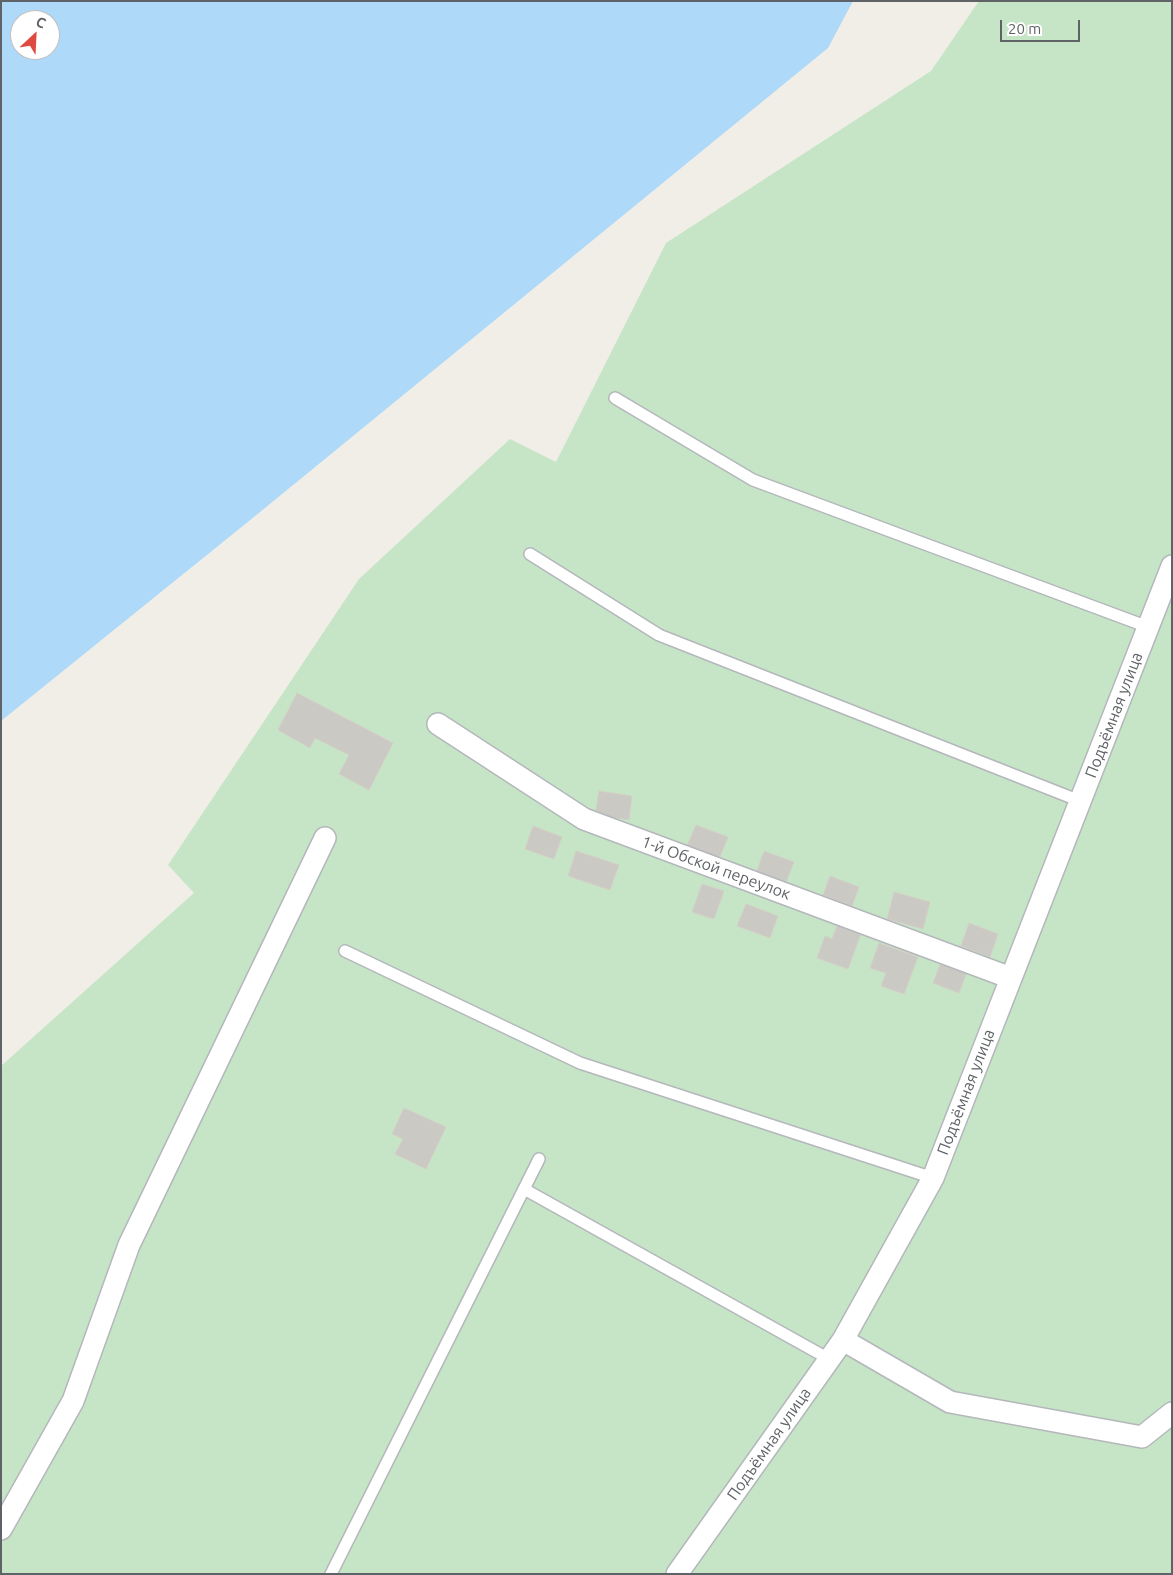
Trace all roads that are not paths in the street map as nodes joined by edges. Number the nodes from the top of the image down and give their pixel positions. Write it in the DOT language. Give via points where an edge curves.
graph roads {
  1 [pos="615,398"];
  2 [pos="530,554"];
  3 [pos="1172,566"];
  4 [pos="1148,627"];
  5 [pos="438,724"];
  6 [pos="1080,802"];
  7 [pos="325,838"];
  8 [pos="345,951"];
  9 [pos="1011,978"];
  10 [pos="539,1159"];
  11 [pos="933,1178"];
  12 [pos="524,1189"];
  13 [pos="843,1340"];
  14 [pos="829,1359"];
  15 [pos="1172,1413"];
  16 [pos="1,1529"];
  17 [pos="331,1574"];
  18 [pos="677,1574"];
  1 -- 4 [label="lane" via="753,480"];
  2 -- 6 [label="lane" via="659,635"];
  3 -- 4 [label="street, Подъёмная улица"];
  4 -- 6 [label="street, Подъёмная улица"];
  5 -- 9 [label="street, 1-й Обской переулок" via="584,819"];
  6 -- 9 [label="street, Подъёмная улица"];
  7 -- 16 [label="street" via="129,1245 72,1401"];
  8 -- 11 [label="lane" via="580,1063"];
  9 -- 11 [label="street, Подъёмная улица"];
  10 -- 12 [label="lane"];
  11 -- 13 [label="street, Подъёмная улица"];
  12 -- 14 [label="lane"];
  12 -- 17 [label="lane"];
  13 -- 14 [label="street, Подъёмная улица"];
  13 -- 15 [label="street" via="950,1402 1142,1437"];
  14 -- 18 [label="street, Подъёмная улица"];
}
